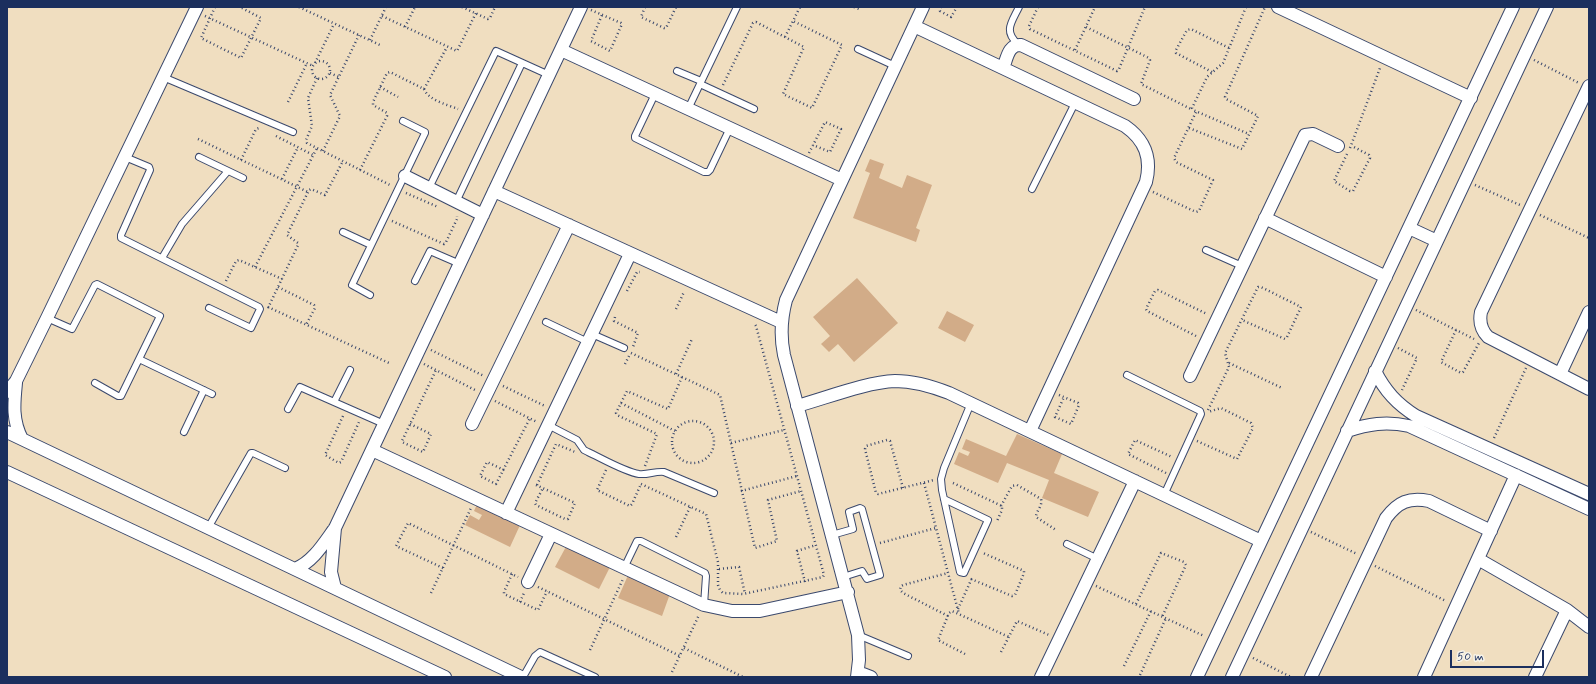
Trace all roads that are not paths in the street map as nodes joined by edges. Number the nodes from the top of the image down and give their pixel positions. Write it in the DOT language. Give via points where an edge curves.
graph roads {
  1 [pos="581,7"];
  2 [pos="737,7"];
  3 [pos="923,7"];
  4 [pos="1019,7"];
  5 [pos="1278,7"];
  6 [pos="1513,7"];
  7 [pos="1547,7"];
  8 [pos="196,9"];
  9 [pos="914,26"];
  10 [pos="1018,44"];
  11 [pos="858,49"];
  12 [pos="561,50"];
  13 [pos="522,63"];
  14 [pos="895,66"];
  15 [pos="1003,68"];
  16 [pos="677,71"];
  17 [pos="549,75"];
  18 [pos="163,77"];
  19 [pos="701,83"];
  20 [pos="1589,87"];
  21 [pos="655,94"];
  22 [pos="1471,98"];
  23 [pos="1134,99"];
  24 [pos="1075,103"];
  25 [pos="688,109"];
  26 [pos="754,109"];
  27 [pos="403,121"];
  28 [pos="730,128"];
  29 [pos="293,132"];
  30 [pos="1338,146"];
  31 [pos="125,157"];
  32 [pos="199,157"];
  33 [pos="228,170"];
  34 [pos="405,176"];
  35 [pos="243,178"];
  36 [pos="842,180"];
  37 [pos="429,188"];
  38 [pos="1032,189"];
  39 [pos="494,191"];
  40 [pos="456,202"];
  41 [pos="483,215"];
  42 [pos="1265,218"];
  43 [pos="569,226"];
  44 [pos="1409,228"];
  45 [pos="343,232"];
  46 [pos="1437,241"];
  47 [pos="372,245"];
  48 [pos="1206,250"];
  49 [pos="630,254"];
  50 [pos="162,258"];
  51 [pos="460,264"];
  52 [pos="1242,266"];
  53 [pos="1386,277"];
  54 [pos="415,281"];
  55 [pos="370,295"];
  56 [pos="209,308"];
  57 [pos="1589,312"];
  58 [pos="47,318"];
  59 [pos="546,322"];
  60 [pos="781,322"];
  61 [pos="590,338"];
  62 [pos="624,348"];
  63 [pos="139,359"];
  64 [pos="350,370"];
  65 [pos="1375,371"];
  66 [pos="1560,374"];
  67 [pos="1127,375"];
  68 [pos="1190,376"];
  69 [pos="16,381"];
  70 [pos="95,383"];
  71 [pos="1589,389"];
  72 [pos="204,390"];
  73 [pos="7,392"];
  74 [pos="212,394"];
  75 [pos="334,402"];
  76 [pos="971,403"];
  77 [pos="798,406"];
  78 [pos="288,409"];
  79 [pos="384,424"];
  80 [pos="472,424"];
  81 [pos="548,425"];
  82 [pos="1030,431"];
  83 [pos="1347,431"];
  84 [pos="7,432"];
  85 [pos="184,432"];
  86 [pos="22,439"];
  87 [pos="372,450"];
  88 [pos="285,468"];
  89 [pos="7,472"];
  90 [pos="1516,475"];
  91 [pos="1135,481"];
  92 [pos="714,493"];
  93 [pos="1589,494"];
  94 [pos="1164,495"];
  95 [pos="944,499"];
  96 [pos="1586,508"];
  97 [pos="506,513"];
  98 [pos="208,528"];
  99 [pos="335,528"];
  100 [pos="1491,531"];
  101 [pos="551,534"];
  102 [pos="832,535"];
  103 [pos="1261,541"];
  104 [pos="1067,544"];
  105 [pos="1098,559"];
  106 [pos="1478,559"];
  107 [pos="295,569"];
  108 [pos="626,569"];
  109 [pos="843,577"];
  110 [pos="528,582"];
  111 [pos="335,588"];
  112 [pos="848,592"];
  113 [pos="704,605"];
  114 [pos="1567,610"];
  115 [pos="1589,627"];
  116 [pos="858,635"];
  117 [pos="908,656"];
  118 [pos="858,674"];
  119 [pos="445,677"];
  120 [pos="522,677"];
  121 [pos="594,677"];
  122 [pos="871,677"];
  123 [pos="1041,677"];
  124 [pos="1197,677"];
  125 [pos="1232,677"];
  126 [pos="1311,677"];
  127 [pos="1424,677"];
  128 [pos="1536,677"];
  1 -- 12 [label="street"];
  2 -- 19 [label="lane"];
  3 -- 9 [label="street"];
  4 -- 10 [label="lane" via="1009,32"];
  5 -- 22 [label="street"];
  6 -- 22 [label="street"];
  7 -- 46 [label="street"];
  8 -- 18 [label="street"];
  9 -- 14 [label="street"];
  9 -- 15 [label="street"];
  10 -- 15 [label="street" via="1011,48"];
  10 -- 23 [label="street"];
  11 -- 14 [label="lane"];
  12 -- 17 [label="street"];
  12 -- 21 [label="street"];
  13 -- 17 [label="lane"];
  13 -- 37 [label="lane" via="495,52"];
  13 -- 40 [label="lane"];
  14 -- 36 [label="street"];
  15 -- 24 [label="street"];
  16 -- 19 [label="lane"];
  17 -- 39 [label="street"];
  18 -- 29 [label="lane"];
  18 -- 31 [label="street"];
  19 -- 25 [label="lane"];
  19 -- 26 [label="lane"];
  20 -- 66 [label="street" via="1481,312 1482,338 1488,337"];
  21 -- 25 [label="street"];
  21 -- 28 [label="lane" via="635,138 704,172 710,170"];
  22 -- 44 [label="street"];
  24 -- 38 [label="lane"];
  24 -- 82 [label="street" via="1134,132 1146,150 1148,172 1143,188"];
  25 -- 28 [label="street"];
  27 -- 34 [label="lane" via="425,132"];
  28 -- 36 [label="street"];
  30 -- 42 [label="street" via="1313,134 1305,135"];
  31 -- 50 [label="lane" via="149,167 150,170 120,237"];
  31 -- 58 [label="street"];
  32 -- 33 [label="lane"];
  33 -- 35 [label="lane"];
  33 -- 50 [label="lane" via="182,224"];
  34 -- 37 [label="street"];
  34 -- 47 [label="lane"];
  36 -- 60 [label="street" via="786,300"];
  37 -- 40 [label="street"];
  39 -- 41 [label="street"];
  39 -- 43 [label="street"];
  40 -- 41 [label="street"];
  41 -- 51 [label="street"];
  42 -- 52 [label="street"];
  42 -- 53 [label="street"];
  43 -- 49 [label="street"];
  43 -- 80 [label="street"];
  44 -- 46 [label="street"];
  44 -- 53 [label="street"];
  45 -- 47 [label="lane"];
  46 -- 65 [label="street"];
  47 -- 55 [label="lane" via="352,286"];
  48 -- 52 [label="lane"];
  49 -- 60 [label="street"];
  49 -- 61 [label="street"];
  50 -- 56 [label="lane" via="260,308 253,327 250,328"];
  51 -- 54 [label="lane" via="430,251"];
  51 -- 79 [label="street"];
  52 -- 68 [label="street"];
  53 -- 103 [label="street"];
  57 -- 66 [label="street"];
  58 -- 63 [label="lane" via="72,329 95,285 98,284 160,316"];
  58 -- 69 [label="street"];
  59 -- 61 [label="lane"];
  60 -- 77 [label="street" via="784,355"];
  61 -- 62 [label="lane"];
  61 -- 81 [label="street"];
  63 -- 70 [label="lane" via="120,396"];
  63 -- 72 [label="lane"];
  64 -- 75 [label="lane"];
  65 -- 83 [label="street"];
  65 -- 93 [label="street" via="1396,401 1416,416"];
  66 -- 71 [label="street"];
  67 -- 94 [label="lane" via="1204,413"];
  69 -- 73 [label="street"];
  69 -- 86 [label="street" via="14,416"];
  72 -- 74 [label="lane"];
  72 -- 85 [label="lane"];
  75 -- 78 [label="lane" via="300,388"];
  75 -- 79 [label="lane"];
  76 -- 77 [label="street" via="932,386 895,381 877,383"];
  76 -- 82 [label="street"];
  76 -- 95 [label="lane" via="944,468 941,479"];
  77 -- 102 [label="street"];
  79 -- 87 [label="street"];
  81 -- 92 [label="lane" via="577,440 586,451 632,472 664,472"];
  81 -- 97 [label="street"];
  82 -- 91 [label="street"];
  83 -- 90 [label="street" via="1370,424 1409,426"];
  83 -- 125 [label="street"];
  84 -- 86 [label="street"];
  86 -- 98 [label="street"];
  87 -- 97 [label="street"];
  87 -- 99 [label="street"];
  88 -- 98 [label="lane" via="251,453"];
  89 -- 119 [label="street"];
  90 -- 96 [label="street"];
  90 -- 100 [label="street"];
  91 -- 94 [label="street"];
  91 -- 105 [label="street"];
  93 -- 96 [label="street"];
  94 -- 103 [label="street"];
  95 -- 95 [label="lane" via="960,572 964,573 988,520"];
  97 -- 101 [label="street"];
  98 -- 107 [label="street"];
  99 -- 107 [label="street" via="312,558"];
  99 -- 111 [label="street" via="331,576"];
  100 -- 106 [label="street"];
  100 -- 126 [label="street" via="1429,501 1409,500 1392,510"];
  101 -- 108 [label="street"];
  101 -- 110 [label="street"];
  102 -- 109 [label="street"];
  102 -- 109 [label="lane" via="852,529 849,512 861,508 880,576 867,579 862,571"];
  103 -- 124 [label="street"];
  104 -- 105 [label="lane"];
  105 -- 123 [label="street"];
  106 -- 114 [label="street"];
  106 -- 127 [label="street"];
  107 -- 111 [label="street"];
  108 -- 113 [label="street"];
  108 -- 113 [label="lane" via="637,541 641,541 705,573"];
  109 -- 112 [label="street"];
  111 -- 120 [label="street"];
  112 -- 113 [label="street" via="760,611 732,611"];
  112 -- 116 [label="street"];
  114 -- 115 [label="street"];
  114 -- 128 [label="street"];
  116 -- 117 [label="lane"];
  116 -- 118 [label="street"];
  118 -- 122 [label="street"];
  120 -- 121 [label="lane" via="540,652"];
}
